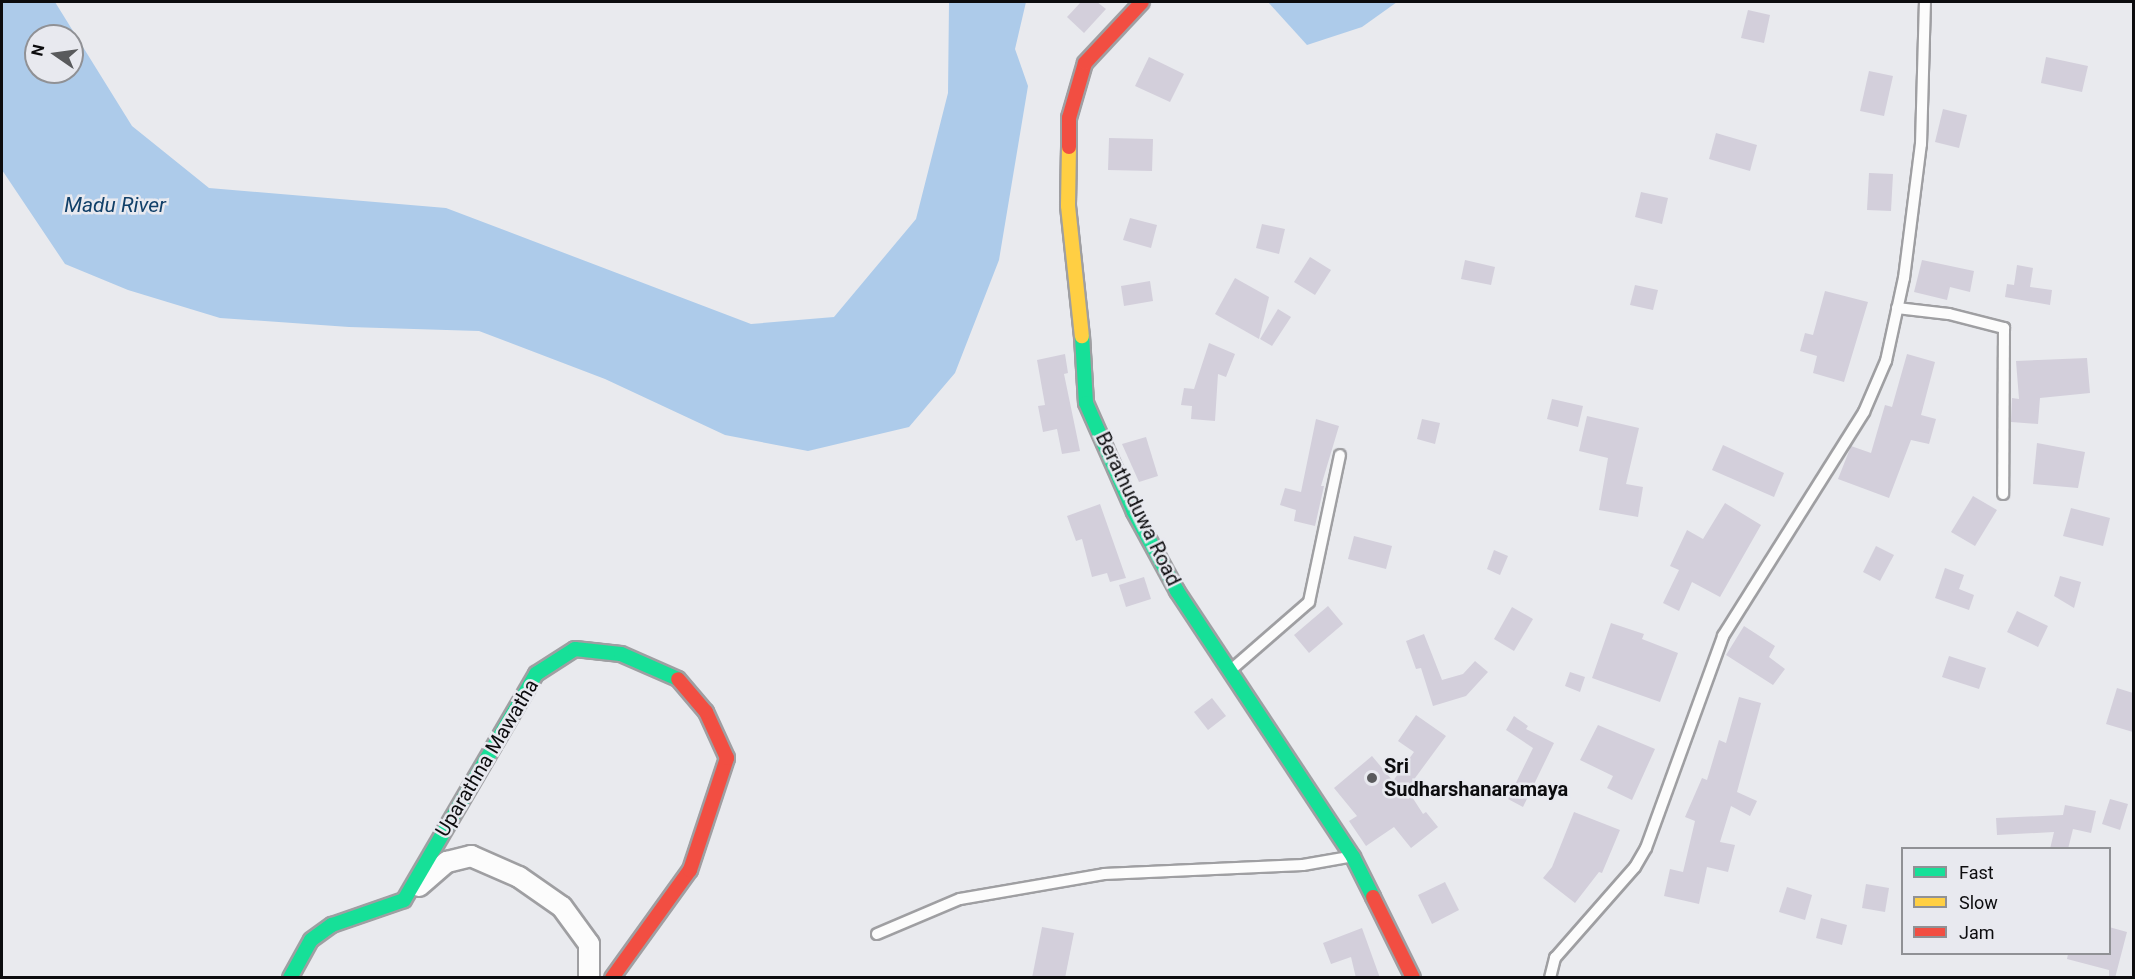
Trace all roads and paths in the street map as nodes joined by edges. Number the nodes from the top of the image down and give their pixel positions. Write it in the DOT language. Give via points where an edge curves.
graph roads {
  1 [pos="1142,2"];
  2 [pos="1925,2"];
  3 [pos="1897,308"];
  4 [pos="1340,455"];
  5 [pos="2003,494"];
  6 [pos="1232,669"];
  7 [pos="1353,857"];
  8 [pos="404,900"];
  9 [pos="877,934"];
  10 [pos="290,978"];
  11 [pos="589,978"];
  12 [pos="612,978"];
  13 [pos="1413,978"];
  14 [pos="1550,978"];
  1 -- 6 [label="street, Berathuduwa Road" via="1085,63 1069,118 1068,206 1079,293 1086,403 1134,512 1161,561"];
  2 -- 3 [label="lane" via="1921,144"];
  3 -- 5 [label="lane" via="1949,314 2004,328"];
  3 -- 14 [label="lane" via="1886,361 1864,412 1723,636 1646,848 1635,867 1556,958"];
  4 -- 6 [label="lane" via="1309,602"];
  6 -- 7 [label="street, Berathuduwa Road"];
  7 -- 9 [label="lane" via="1293,865 1104,874 960,899"];
  7 -- 13 [label="street, Berathuduwa Road"];
  8 -- 10 [label="street" via="332,925 311,940"];
  8 -- 11 [label="street" via="447,862 471,856 519,877 562,907 589,944"];
  8 -- 12 [label="street, Uparathna Mawatha" via="536,674 575,649 621,654 675,675 706,712 727,758 690,870"];
}
